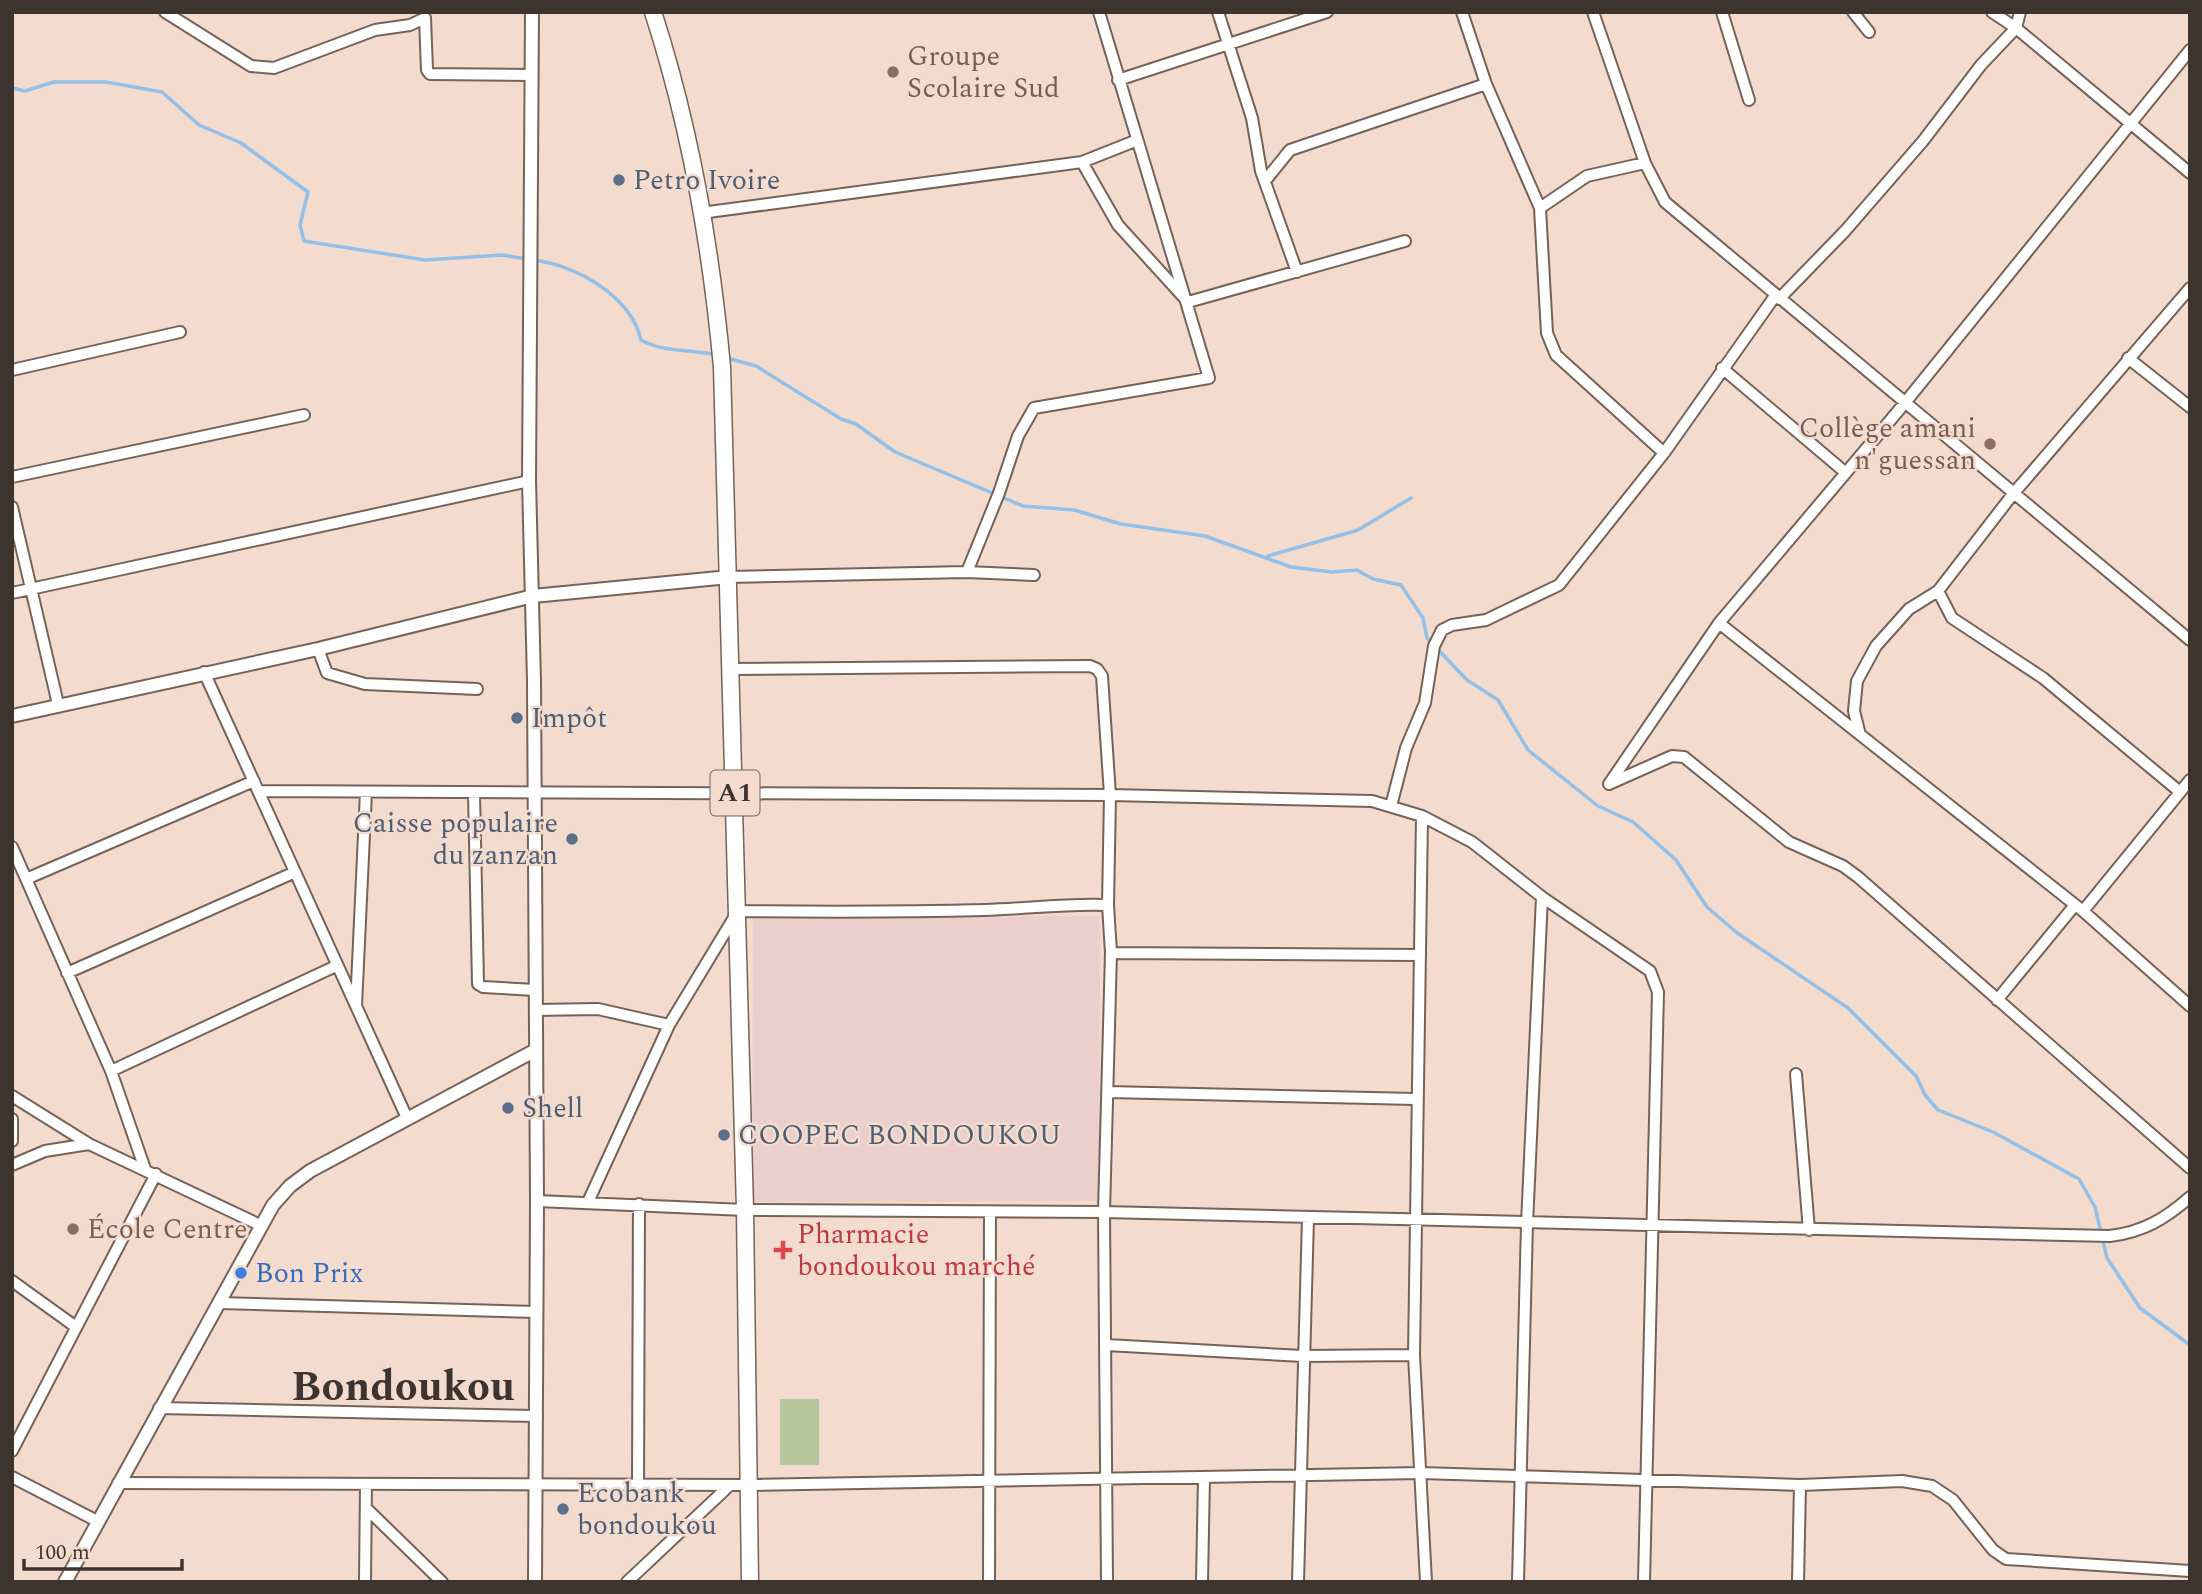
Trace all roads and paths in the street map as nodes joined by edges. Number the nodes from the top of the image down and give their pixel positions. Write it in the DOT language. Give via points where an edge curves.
graph roads {
  1 [pos="165,12"];
  2 [pos="532,12"];
  3 [pos="653,12"];
  4 [pos="1099,12"];
  5 [pos="1218,12"];
  6 [pos="1327,12"];
  7 [pos="1462,12"];
  8 [pos="1593,12"];
  9 [pos="1722,12"];
  10 [pos="1853,12"];
  11 [pos="1992,12"];
  12 [pos="2020,12"];
  13 [pos="426,15"];
  14 [pos="2016,28"];
  15 [pos="1869,32"];
  16 [pos="1228,44"];
  17 [pos="2190,50"];
  18 [pos="531,75"];
  19 [pos="1118,80"];
  20 [pos="1486,84"];
  21 [pos="1749,100"];
  22 [pos="2130,125"];
  23 [pos="1135,141"];
  24 [pos="1082,162"];
  25 [pos="1645,163"];
  26 [pos="2190,173"];
  27 [pos="1265,181"];
  28 [pos="1540,208"];
  29 [pos="701,213"];
  30 [pos="1405,241"];
  31 [pos="1297,272"];
  32 [pos="2190,288"];
  33 [pos="1777,298"];
  34 [pos="1188,302"];
  35 [pos="180,332"];
  36 [pos="2127,358"];
  37 [pos="1722,368"];
  38 [pos="12,370"];
  39 [pos="1904,404"];
  40 [pos="2190,407"];
  41 [pos="304,415"];
  42 [pos="1664,453"];
  43 [pos="1846,473"];
  44 [pos="12,477"];
  45 [pos="529,481"];
  46 [pos="2013,494"];
  47 [pos="12,507"];
  48 [pos="967,572"];
  49 [pos="1034,575"];
  50 [pos="729,577"];
  51 [pos="30,588"];
  52 [pos="1938,591"];
  53 [pos="12,593"];
  54 [pos="533,596"];
  55 [pos="1719,623"];
  56 [pos="2190,640"];
  57 [pos="318,649"];
  58 [pos="731,669"];
  59 [pos="204,672"];
  60 [pos="477,689"];
  61 [pos="58,704"];
  62 [pos="12,716"];
  63 [pos="1859,731"];
  64 [pos="2190,780"];
  65 [pos="256,786"];
  66 [pos="533,791"];
  67 [pos="366,792"];
  68 [pos="2180,792"];
  69 [pos="474,793"];
  70 [pos="735,794"];
  71 [pos="1110,795"];
  72 [pos="1391,806"];
  73 [pos="1422,816"];
  74 [pos="12,847"];
  75 [pos="293,873"];
  76 [pos="26,879"];
  77 [pos="1542,897"];
  78 [pos="1108,905"];
  79 [pos="2079,908"];
  80 [pos="738,911"];
  81 [pos="1111,953"];
  82 [pos="1419,955"];
  83 [pos="336,965"];
  84 [pos="67,973"];
  85 [pos="535,990"];
  86 [pos="1997,1000"];
  87 [pos="2188,1001"];
  88 [pos="356,1010"];
  89 [pos="535,1010"];
  90 [pos="669,1024"];
  91 [pos="534,1051"];
  92 [pos="111,1071"];
  93 [pos="1796,1074"];
  94 [pos="1108,1092"];
  95 [pos="12,1096"];
  96 [pos="1416,1099"];
  97 [pos="407,1118"];
  98 [pos="12,1119"];
  99 [pos="12,1141"];
  100 [pos="89,1144"];
  101 [pos="12,1165"];
  102 [pos="2190,1168"];
  103 [pos="151,1172"];
  104 [pos="2190,1197"];
  105 [pos="537,1201"];
  106 [pos="588,1202"];
  107 [pos="639,1204"];
  108 [pos="745,1210"];
  109 [pos="990,1212"];
  110 [pos="1104,1212"];
  111 [pos="1308,1218"];
  112 [pos="1413,1222"];
  113 [pos="1527,1224"];
  114 [pos="260,1225"];
  115 [pos="1655,1227"];
  116 [pos="1810,1230"];
  117 [pos="14,1286"];
  118 [pos="218,1303"];
  119 [pos="536,1312"];
  120 [pos="76,1326"];
  121 [pos="1107,1345"];
  122 [pos="1414,1355"];
  123 [pos="1303,1356"];
  124 [pos="159,1408"];
  125 [pos="537,1416"];
  126 [pos="12,1451"];
  127 [pos="1421,1473"];
  128 [pos="1301,1475"];
  129 [pos="1204,1477"];
  130 [pos="12,1478"];
  131 [pos="1521,1478"];
  132 [pos="1107,1479"];
  133 [pos="1646,1479"];
  134 [pos="990,1481"];
  135 [pos="118,1483"];
  136 [pos="536,1483"];
  137 [pos="366,1484"];
  138 [pos="638,1484"];
  139 [pos="730,1485"];
  140 [pos="750,1485"];
  141 [pos="1800,1485"];
  142 [pos="366,1508"];
  143 [pos="97,1521"];
  144 [pos="2190,1571"];
  145 [pos="65,1582"];
  146 [pos="365,1582"];
  147 [pos="442,1582"];
  148 [pos="535,1582"];
  149 [pos="627,1582"];
  150 [pos="750,1582"];
  151 [pos="989,1582"];
  152 [pos="1107,1582"];
  153 [pos="1202,1582"];
  154 [pos="1298,1582"];
  155 [pos="1426,1582"];
  156 [pos="1518,1582"];
  157 [pos="1644,1582"];
  158 [pos="1798,1582"];
  1 -- 13 [label="street" via="262,69 375,30 410,25"];
  2 -- 18 [label="street"];
  3 -- 29 [label="main road, A1" via="676,93"];
  4 -- 19 [label="street"];
  5 -- 16 [label="street"];
  6 -- 16 [label="street"];
  7 -- 20 [label="street"];
  8 -- 25 [label="street"];
  9 -- 21 [label="street"];
  10 -- 15 [label="street"];
  11 -- 14 [label="street"];
  12 -- 14 [label="street"];
  13 -- 18 [label="street" via="430,74"];
  14 -- 22 [label="street"];
  14 -- 33 [label="street" via="1854,221"];
  16 -- 19 [label="street"];
  16 -- 27 [label="street" via="1252,118"];
  17 -- 22 [label="street"];
  18 -- 45 [label="street"];
  19 -- 23 [label="street"];
  20 -- 27 [label="street" via="1290,149"];
  20 -- 28 [label="street"];
  22 -- 26 [label="street"];
  22 -- 39 [label="street"];
  23 -- 24 [label="street"];
  23 -- 34 [label="street"];
  24 -- 29 [label="street"];
  24 -- 34 [label="street" via="1118,225"];
  25 -- 28 [label="street" via="1587,176"];
  25 -- 33 [label="street" via="1665,202"];
  27 -- 31 [label="street"];
  28 -- 42 [label="street" via="1547,333 1556,355"];
  29 -- 50 [label="main road, A1" via="722,367"];
  30 -- 31 [label="street"];
  31 -- 34 [label="street"];
  32 -- 36 [label="street"];
  33 -- 37 [label="street"];
  33 -- 39 [label="street"];
  34 -- 48 [label="street" via="1209,378 1034,408 1018,436"];
  35 -- 38 [label="street"];
  36 -- 40 [label="street"];
  36 -- 46 [label="street"];
  37 -- 42 [label="street"];
  37 -- 43 [label="street"];
  39 -- 43 [label="street"];
  39 -- 46 [label="street"];
  41 -- 44 [label="street"];
  42 -- 72 [label="street" via="1554,589 1486,620 1441,630 1425,703 1406,748"];
  43 -- 55 [label="street"];
  45 -- 51 [label="street"];
  45 -- 54 [label="street"];
  46 -- 52 [label="street"];
  46 -- 56 [label="street"];
  47 -- 51 [label="street"];
  48 -- 49 [label="street"];
  48 -- 50 [label="street"];
  50 -- 54 [label="street"];
  50 -- 58 [label="main road, A1"];
  51 -- 53 [label="street"];
  51 -- 61 [label="street"];
  52 -- 63 [label="street" via="1909,609 1863,666 1855,696"];
  52 -- 68 [label="street" via="1952,618 2043,678"];
  54 -- 57 [label="street"];
  54 -- 66 [label="street"];
  55 -- 63 [label="street"];
  55 -- 86 [label="street" via="1609,784 1672,757 1694,761 1789,842 1843,866"];
  57 -- 59 [label="street"];
  57 -- 60 [label="street" via="327,673 365,684"];
  58 -- 70 [label="main road, A1"];
  58 -- 71 [label="street" via="1090,666 1102,677"];
  59 -- 61 [label="street"];
  59 -- 65 [label="street"];
  61 -- 62 [label="street"];
  63 -- 79 [label="street"];
  64 -- 68 [label="street"];
  65 -- 67 [label="street"];
  65 -- 75 [label="street"];
  65 -- 76 [label="street"];
  66 -- 69 [label="street"];
  66 -- 70 [label="street"];
  66 -- 85 [label="street"];
  67 -- 69 [label="street"];
  67 -- 88 [label="street"];
  68 -- 79 [label="street"];
  69 -- 85 [label="street" via="478,984"];
  70 -- 71 [label="street"];
  70 -- 80 [label="main road, A1"];
  71 -- 72 [label="street" via="1372,801"];
  71 -- 78 [label="street"];
  72 -- 73 [label="street"];
  73 -- 77 [label="street" via="1472,842"];
  73 -- 82 [label="street"];
  74 -- 76 [label="street"];
  75 -- 83 [label="street"];
  75 -- 84 [label="street"];
  76 -- 84 [label="street"];
  77 -- 113 [label="street"];
  77 -- 115 [label="street" via="1650,971 1657,982"];
  78 -- 80 [label="street" via="867,913"];
  78 -- 81 [label="street"];
  79 -- 86 [label="street"];
  79 -- 87 [label="street"];
  80 -- 90 [label="street"];
  80 -- 108 [label="main road, A1"];
  81 -- 82 [label="street"];
  81 -- 94 [label="street"];
  82 -- 96 [label="street"];
  83 -- 88 [label="street"];
  83 -- 92 [label="street"];
  84 -- 92 [label="street"];
  85 -- 89 [label="street"];
  86 -- 102 [label="street"];
  88 -- 97 [label="street"];
  89 -- 90 [label="street" via="598,1009"];
  89 -- 91 [label="street"];
  90 -- 106 [label="street"];
  91 -- 97 [label="street"];
  91 -- 105 [label="street"];
  92 -- 103 [label="street"];
  93 -- 116 [label="street"];
  94 -- 96 [label="street"];
  94 -- 110 [label="street"];
  95 -- 100 [label="street"];
  96 -- 112 [label="street"];
  97 -- 114 [label="street" via="290,1186"];
  98 -- 99 [label="street"];
  100 -- 101 [label="street" via="45,1151"];
  100 -- 103 [label="street"];
  103 -- 114 [label="street"];
  103 -- 120 [label="street"];
  104 -- 116 [label="street" via="2154,1224 2110,1236"];
  105 -- 106 [label="street"];
  105 -- 119 [label="street"];
  106 -- 107 [label="street"];
  107 -- 108 [label="street"];
  107 -- 138 [label="street"];
  108 -- 109 [label="street"];
  108 -- 140 [label="main road, A1"];
  109 -- 110 [label="street"];
  109 -- 134 [label="street"];
  110 -- 111 [label="street"];
  110 -- 121 [label="street"];
  111 -- 112 [label="street"];
  111 -- 123 [label="street"];
  112 -- 113 [label="street"];
  112 -- 122 [label="street"];
  113 -- 115 [label="street"];
  113 -- 131 [label="street"];
  114 -- 118 [label="street"];
  115 -- 116 [label="street"];
  115 -- 133 [label="street"];
  117 -- 120 [label="street"];
  118 -- 119 [label="street"];
  118 -- 124 [label="street"];
  119 -- 125 [label="street"];
  120 -- 126 [label="street"];
  121 -- 123 [label="street"];
  121 -- 132 [label="street"];
  122 -- 123 [label="street"];
  122 -- 127 [label="street"];
  123 -- 128 [label="street"];
  124 -- 125 [label="street"];
  124 -- 135 [label="street"];
  125 -- 136 [label="street"];
  127 -- 128 [label="street"];
  127 -- 131 [label="street"];
  127 -- 155 [label="street"];
  128 -- 129 [label="street"];
  128 -- 154 [label="street"];
  129 -- 132 [label="street"];
  129 -- 153 [label="street"];
  130 -- 143 [label="street"];
  131 -- 133 [label="street"];
  131 -- 156 [label="street"];
  132 -- 134 [label="street"];
  132 -- 152 [label="street"];
  133 -- 141 [label="street"];
  133 -- 157 [label="street"];
  134 -- 140 [label="street"];
  134 -- 151 [label="street"];
  135 -- 137 [label="street"];
  135 -- 143 [label="street"];
  136 -- 137 [label="street"];
  136 -- 138 [label="street"];
  136 -- 148 [label="street"];
  137 -- 142 [label="street"];
  138 -- 139 [label="street"];
  139 -- 140 [label="street"];
  139 -- 149 [label="street"];
  140 -- 150 [label="main road, A1"];
  141 -- 144 [label="street" via="1902,1481 1932,1486 1953,1500 1993,1550 2006,1559"];
  141 -- 158 [label="street"];
  142 -- 146 [label="street"];
  142 -- 147 [label="street"];
  143 -- 145 [label="street"];
}
